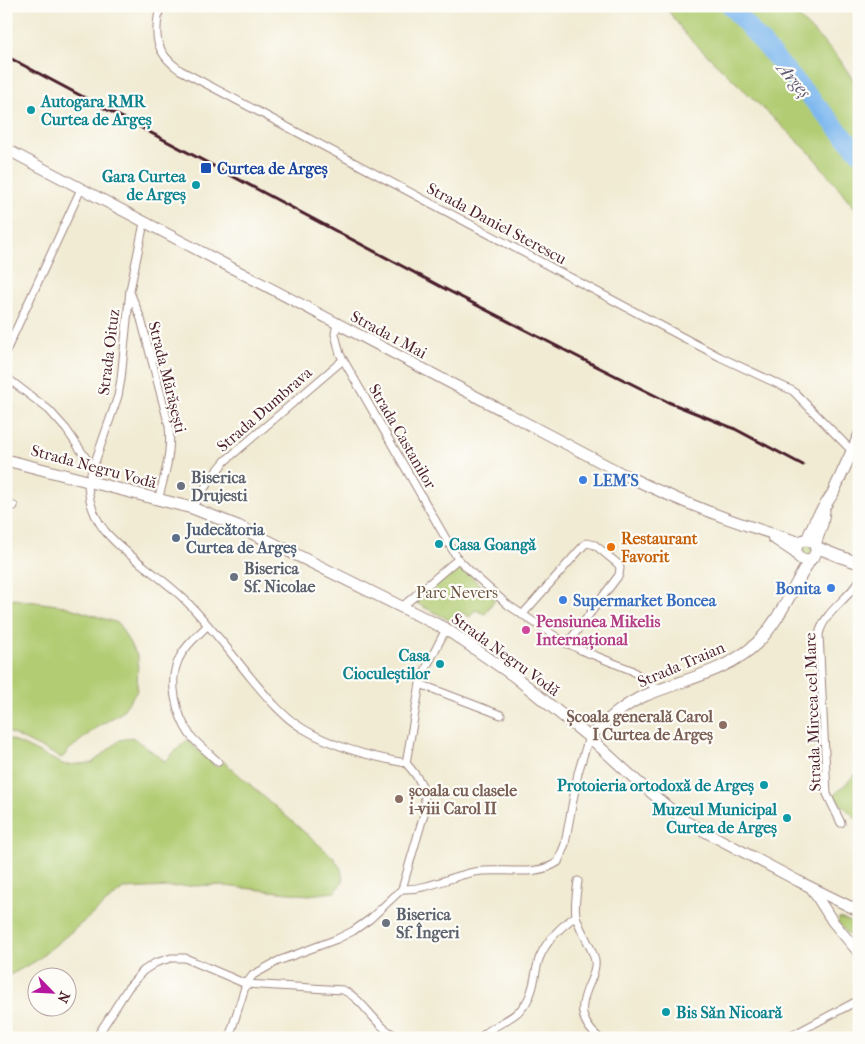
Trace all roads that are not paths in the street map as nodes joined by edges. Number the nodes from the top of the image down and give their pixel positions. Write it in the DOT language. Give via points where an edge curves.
graph roads {
  1 [pos="160,6"];
  2 [pos="6,149"];
  3 [pos="81,189"];
  4 [pos="144,223"];
  5 [pos="130,290"];
  6 [pos="140,319"];
  7 [pos="127,322"];
  8 [pos="337,323"];
  9 [pos="6,351"];
  10 [pos="343,360"];
  11 [pos="6,378"];
  12 [pos="859,436"];
  13 [pos="852,451"];
  14 [pos="6,460"];
  15 [pos="93,468"];
  16 [pos="88,482"];
  17 [pos="158,500"];
  18 [pos="192,508"];
  19 [pos="807,550"];
  20 [pos="458,559"];
  21 [pos="859,563"];
  22 [pos="859,581"];
  23 [pos="403,606"];
  24 [pos="522,615"];
  25 [pos="207,626"];
  26 [pos="446,629"];
  27 [pos="567,644"];
  28 [pos="420,684"];
  29 [pos="659,690"];
  30 [pos="501,715"];
  31 [pos="589,737"];
  32 [pos="218,762"];
  33 [pos="406,763"];
  34 [pos="841,822"];
  35 [pos="578,881"];
  36 [pos="812,888"];
  37 [pos="402,890"];
  38 [pos="859,911"];
  39 [pos="576,916"];
  40 [pos="859,952"];
  41 [pos="246,984"];
  42 [pos="859,1000"];
  43 [pos="96,1038"];
  44 [pos="229,1038"];
  45 [pos="402,1038"];
  46 [pos="480,1038"];
  47 [pos="599,1038"];
  48 [pos="787,1038"];
  1 -- 13 [label="street, Strada Daniel Sterescu" via="157,38 160,51 169,63 720,357 793,391"];
  2 -- 3 [label="main road, Strada 1 Mai"];
  3 -- 4 [label="main road, Strada 1 Mai"];
  3 -- 9 [label="street"];
  4 -- 5 [label="street, Strada Oituz"];
  4 -- 8 [label="main road, Strada 1 Mai"];
  5 -- 6 [label="street, Strada Mărășești"];
  5 -- 7 [label="street, Strada Oituz"];
  6 -- 7 [label="street"];
  6 -- 17 [label="street, Strada Mărășești" via="170,434 168,462"];
  7 -- 15 [label="street, Strada Oituz" via="118,396"];
  8 -- 10 [label="street, Strada Castanilor" via="336,343"];
  8 -- 19 [label="main road, Strada 1 Mai" via="623,474"];
  10 -- 18 [label="street, Strada Dumbrava" via="225,461"];
  10 -- 20 [label="street, Strada Castanilor"];
  11 -- 15 [label="street" via="49,410"];
  12 -- 13 [label="main road, Strada Traian"];
  13 -- 19 [label="main road, Strada Traian" via="824,509 822,524"];
  14 -- 16 [label="main road, Strada Negru Vodă"];
  15 -- 16 [label="street, Strada Oituz"];
  16 -- 17 [label="main road, Strada Negru Vodă"];
  16 -- 25 [label="street" via="91,505 105,531 180,596"];
  17 -- 18 [label="main road, Strada Negru Vodă"];
  18 -- 23 [label="main road, Strada Negru Vodă" via="238,526"];
  19 -- 21 [label="main road"];
  19 -- 29 [label="main road, Strada Traian" via="793,588 764,636 729,663"];
  20 -- 23 [label="street"];
  20 -- 24 [label="street, Strada Castanilor"];
  22 -- 34 [label="street, Strada Mircea cel Mare" via="826,617 819,634 827,794"];
  23 -- 26 [label="main road, Strada Negru Vodă"];
  24 -- 27 [label="street, Strada Castanilor"];
  24 -- 27 [label="street" via="584,545 595,545 618,564 619,575"];
  25 -- 32 [label="street" via="178,661 174,674 175,693 190,734"];
  25 -- 33 [label="street" via="266,696 302,728 347,748"];
  26 -- 28 [label="street"];
  26 -- 31 [label="main road, Strada Negru Vodă" via="514,676"];
  27 -- 29 [label="street, Strada Castanilor" via="630,670"];
  28 -- 30 [label="street"];
  28 -- 33 [label="street"];
  29 -- 31 [label="main road, Strada Traian" via="632,702"];
  31 -- 36 [label="main road, Strada Negru Vodă" via="685,820"];
  31 -- 37 [label="street" via="578,773 564,849 558,862 549,867 528,870 474,872 425,887"];
  33 -- 37 [label="street" via="422,784 426,802"];
  35 -- 39 [label="street"];
  36 -- 38 [label="main road, Strada Negru Vodă"];
  36 -- 40 [label="main road"];
  37 -- 41 [label="street" via="353,931 264,967"];
  39 -- 46 [label="street" via="566,922 548,943 539,960 531,994 522,1008"];
  39 -- 47 [label="street" via="595,961 582,1010 586,1023"];
  41 -- 43 [label="street" via="185,958 155,963 128,988"];
  41 -- 44 [label="street"];
  41 -- 45 [label="street" via="343,990 354,996 379,1025"];
  42 -- 48 [label="street"];
}
